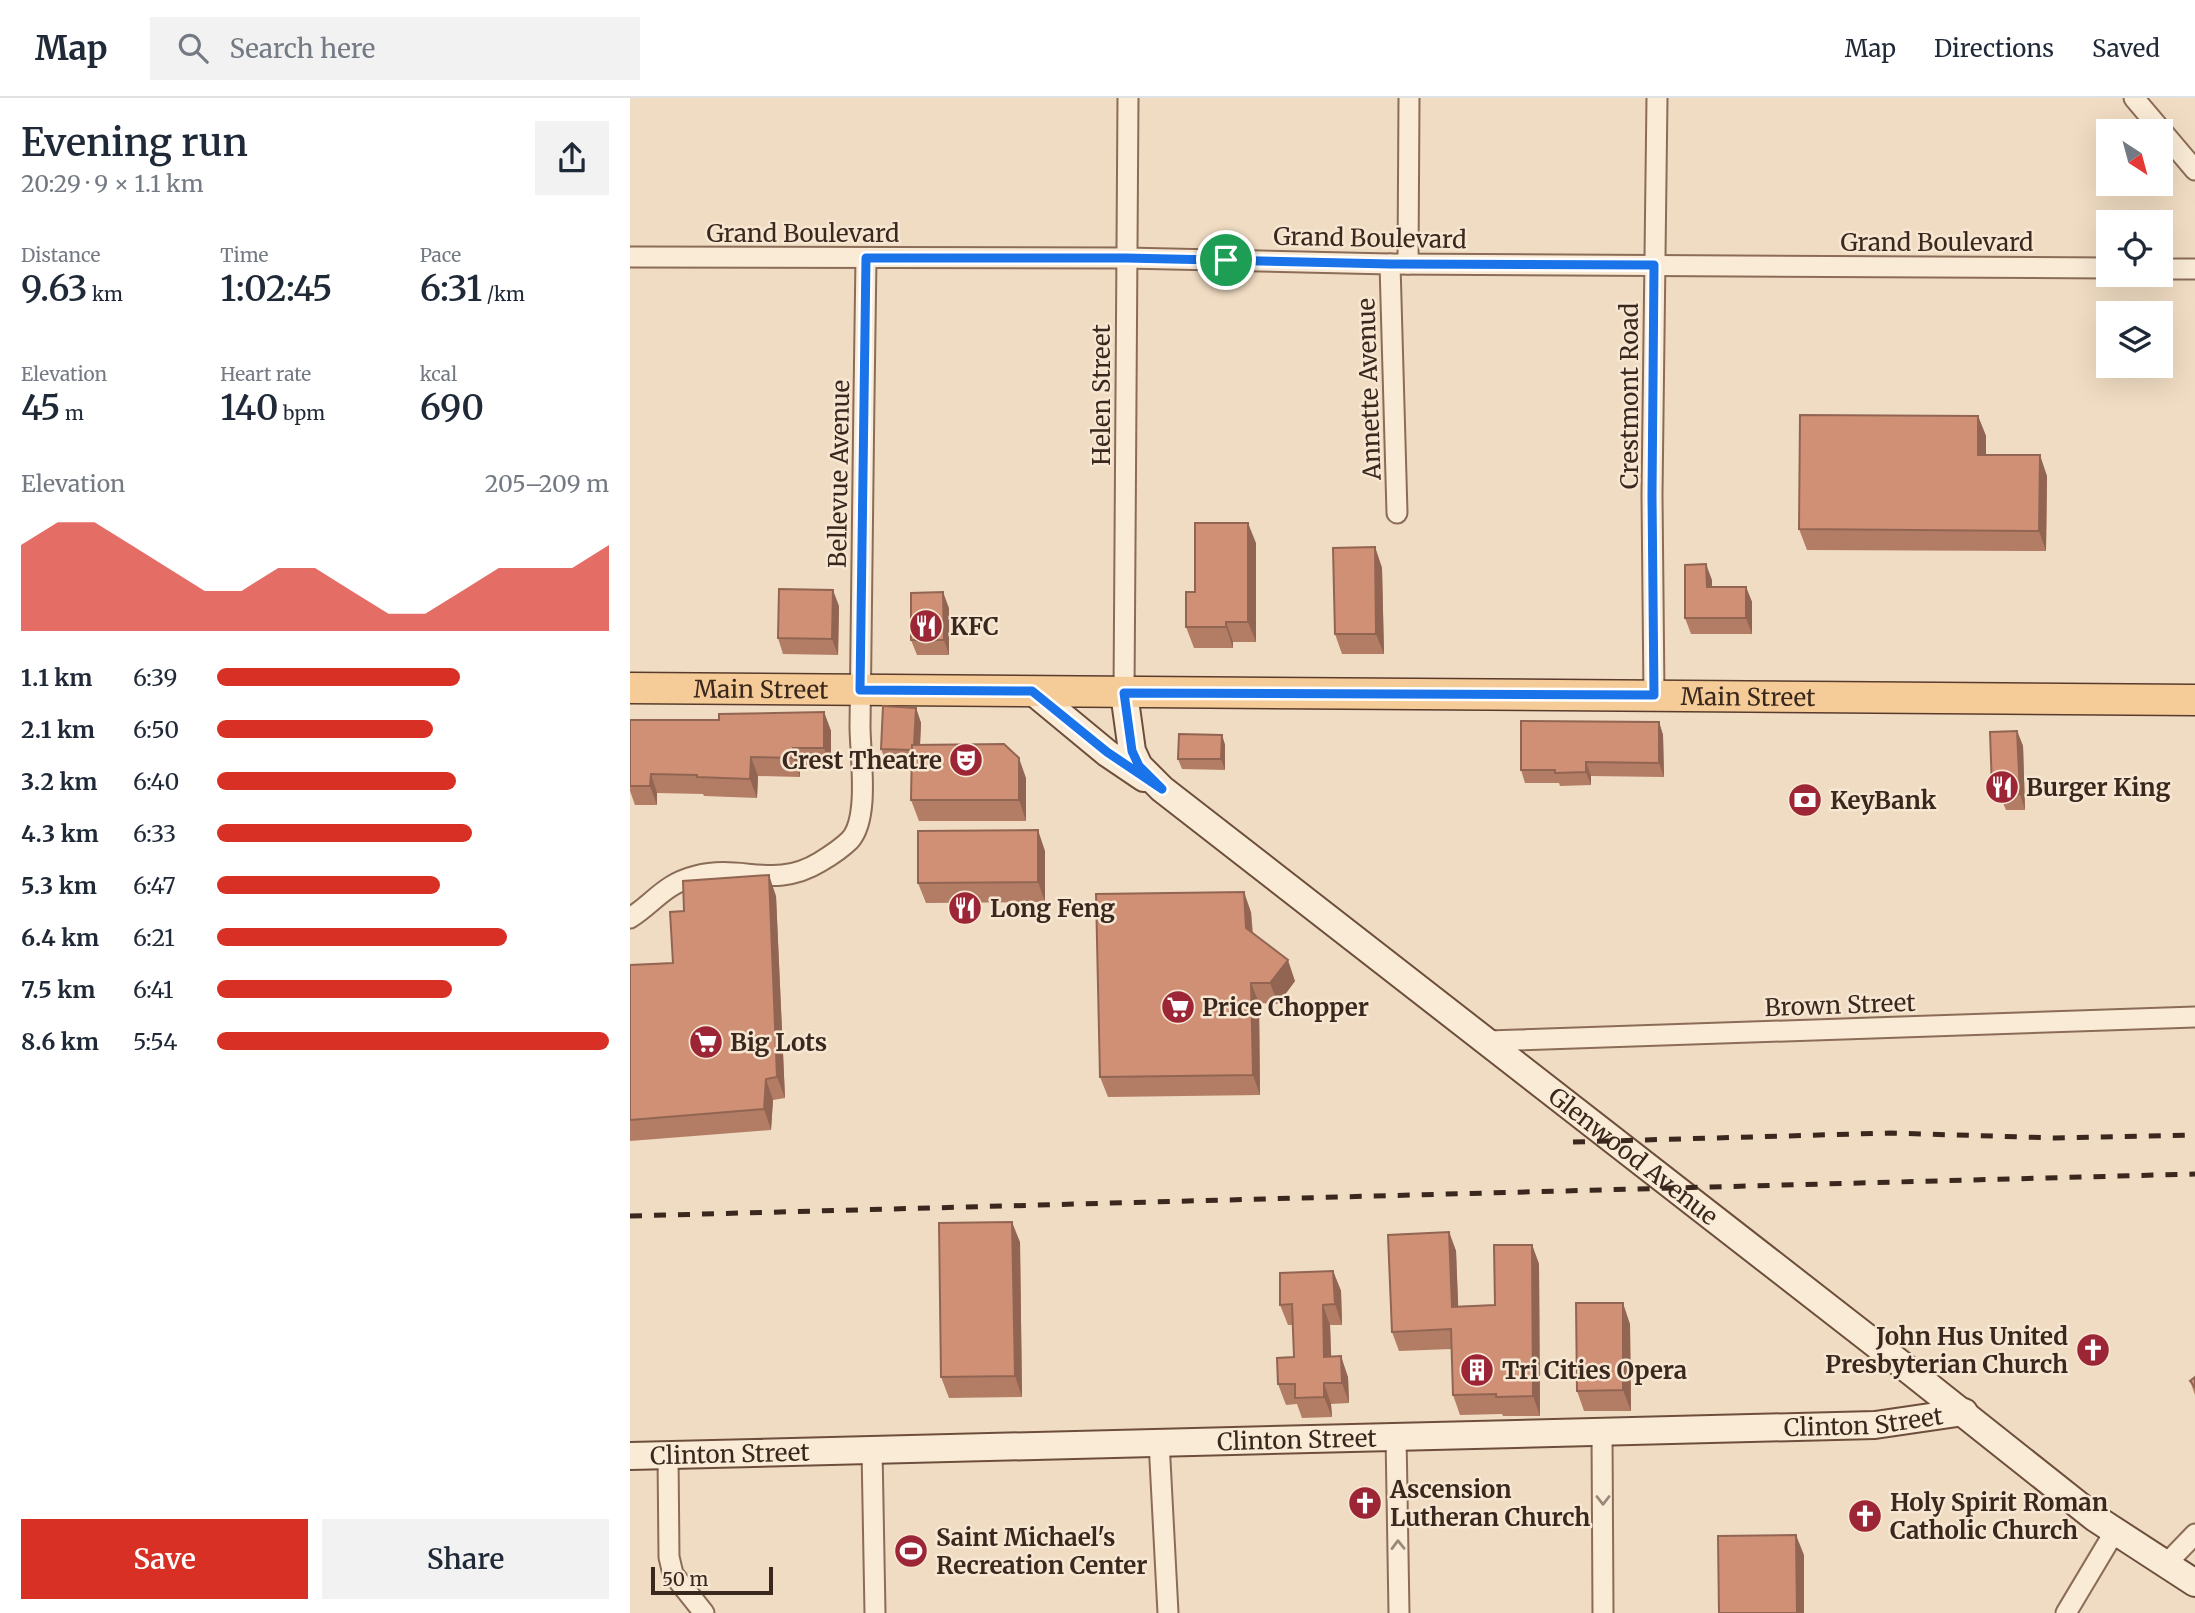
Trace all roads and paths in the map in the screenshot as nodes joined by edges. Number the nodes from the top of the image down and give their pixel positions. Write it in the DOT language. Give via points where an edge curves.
graph roads {
  1 [pos="1128,98"];
  2 [pos="1409,98"];
  3 [pos="1657,98"];
  4 [pos="2134,98"];
  5 [pos="2195,170"];
  6 [pos="630,257"];
  7 [pos="866,258"];
  8 [pos="1126,258"];
  9 [pos="1399,264"];
  10 [pos="1654,265"];
  11 [pos="2096,268"];
  12 [pos="2173,269"];
  13 [pos="2195,269"];
  14 [pos="1397,513"];
  15 [pos="630,688"];
  16 [pos="860,690"];
  17 [pos="1032,691"];
  18 [pos="1124,693"];
  19 [pos="1654,695"];
  20 [pos="2195,700"];
  21 [pos="1162,789"];
  22 [pos="630,918"];
  23 [pos="2195,1017"];
  24 [pos="1488,1041"];
  25 [pos="1964,1412"];
  26 [pos="1602,1432"];
  27 [pos="1396,1435"];
  28 [pos="1159,1441"];
  29 [pos="872,1449"];
  30 [pos="668,1455"];
  31 [pos="630,1456"];
  32 [pos="2115,1531"];
  33 [pos="2195,1534"];
  34 [pos="2166,1564"];
  35 [pos="2195,1583"];
  36 [pos="704,1613"];
  37 [pos="875,1613"];
  38 [pos="1168,1613"];
  39 [pos="1399,1613"];
  40 [pos="1603,1613"];
  41 [pos="2066,1613"];
  1 -- 8 [label="street, Helen Street"];
  2 -- 9 [label="street, Annette Avenue"];
  3 -- 10 [label="street, Crestmont Road"];
  4 -- 5 [label="street"];
  6 -- 7 [label="street, Grand Boulevard"];
  7 -- 8 [label="street, Grand Boulevard"];
  7 -- 16 [label="street, Bellevue Avenue"];
  8 -- 9 [label="street, Grand Boulevard"];
  8 -- 18 [label="street, Helen Street"];
  9 -- 10 [label="street, Grand Boulevard"];
  9 -- 14 [label="street, Annette Avenue"];
  10 -- 11 [label="street, Grand Boulevard"];
  10 -- 19 [label="street, Crestmont Road"];
  12 -- 13 [label="street"];
  15 -- 16 [label="main road, Main Street"];
  16 -- 17 [label="main road, Main Street"];
  16 -- 22 [label="street, Bellevue Avenue" via="862,780 858,828 849,840 805,871 789,876 698,875 675,883"];
  17 -- 18 [label="main road, Main Street"];
  17 -- 21 [label="street" via="1107,752"];
  18 -- 19 [label="main road, Main Street"];
  18 -- 21 [label="street, Glenwood Avenue" via="1132,751 1139,766"];
  19 -- 20 [label="main road, Main Street"];
  21 -- 24 [label="street, Glenwood Avenue"];
  23 -- 24 [label="street, Brown Street"];
  24 -- 25 [label="street, Glenwood Avenue"];
  25 -- 26 [label="street, Clinton Street" via="1875,1424"];
  25 -- 32 [label="street, Glenwood Avenue"];
  26 -- 27 [label="street, Clinton Street"];
  26 -- 40 [label="street, one-way"];
  27 -- 28 [label="street, Clinton Street"];
  39 -- 27 [label="street, one-way"];
  28 -- 29 [label="street, Clinton Street"];
  28 -- 38 [label="street"];
  29 -- 30 [label="street, Clinton Street"];
  29 -- 37 [label="street"];
  30 -- 31 [label="street, Clinton Street"];
  30 -- 36 [label="street" via="669,1558 673,1574"];
  32 -- 34 [label="street, Glenwood Avenue"];
  32 -- 41 [label="street"];
  33 -- 34 [label="street"];
  34 -- 35 [label="street, Glenwood Avenue"];
}
